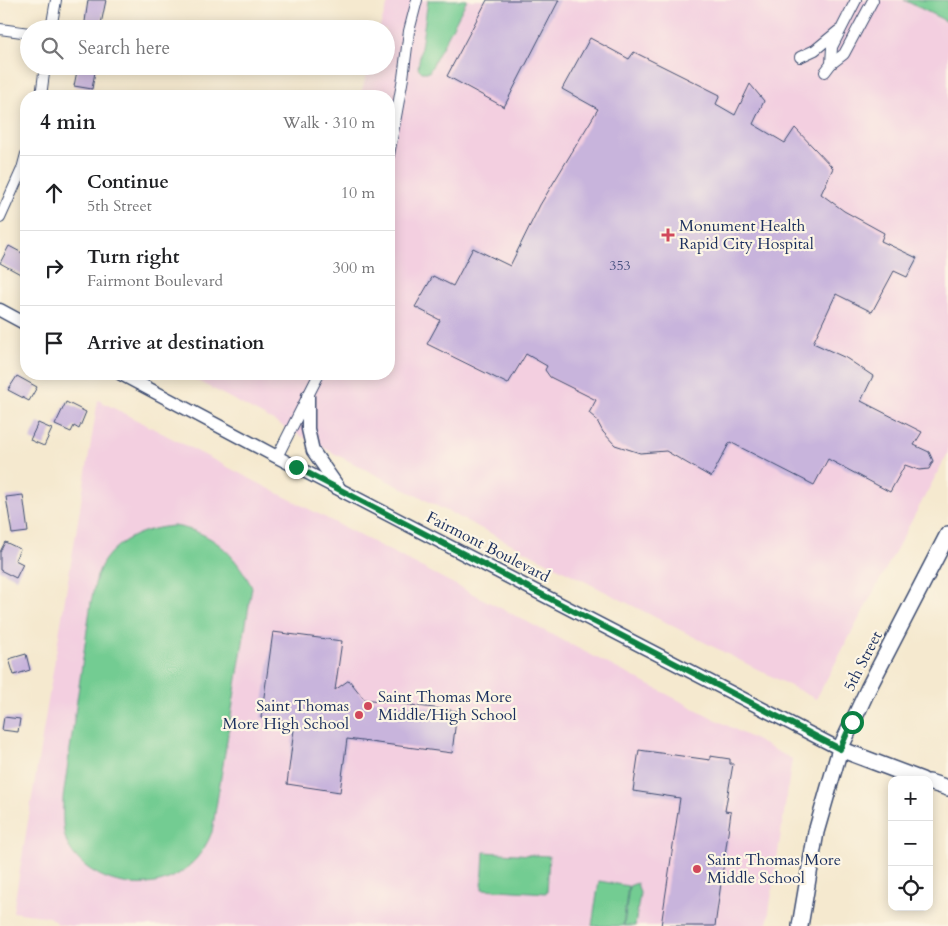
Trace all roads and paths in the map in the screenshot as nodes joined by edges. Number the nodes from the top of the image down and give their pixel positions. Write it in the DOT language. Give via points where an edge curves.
graph roads {
  1 [pos="56,0"];
  2 [pos="417,0"];
  3 [pos="856,0"];
  4 [pos="873,0"];
  5 [pos="53,20"];
  6 [pos="841,28"];
  7 [pos="0,29"];
  8 [pos="20,32"];
  9 [pos="800,57"];
  10 [pos="44,75"];
  11 [pos="42,90"];
  12 [pos="395,122"];
  13 [pos="20,173"];
  14 [pos="0,218"];
  15 [pos="0,310"];
  16 [pos="20,321"];
  17 [pos="132,380"];
  18 [pos="317,380"];
  19 [pos="308,396"];
  20 [pos="277,457"];
  21 [pos="341,490"];
  22 [pos="948,534"];
  23 [pos="840,749"];
  24 [pos="911,776"];
  25 [pos="933,783"];
  26 [pos="948,788"];
  27 [pos="800,926"];
  1 -- 5 [label="street"];
  2 -- 12 [label="street"];
  3 -- 6 [label="street"];
  4 -- 6 [label="street" via="844,54 828,68 832,47"];
  6 -- 9 [label="street" via="815,50"];
  7 -- 8 [label="street"];
  10 -- 11 [label="street"];
  13 -- 14 [label="street"];
  15 -- 16 [label="street"];
  17 -- 20 [label="street, Fairmont Boulevard"];
  18 -- 19 [label="street"];
  19 -- 20 [label="street"];
  19 -- 21 [label="street" via="308,429 313,451"];
  20 -- 21 [label="street, Fairmont Boulevard"];
  21 -- 23 [label="street, Fairmont Boulevard"];
  22 -- 23 [label="main road, 5th Street"];
  23 -- 24 [label="main road"];
  23 -- 27 [label="main road, 5th Street" via="816,832"];
  25 -- 26 [label="main road"];
}
